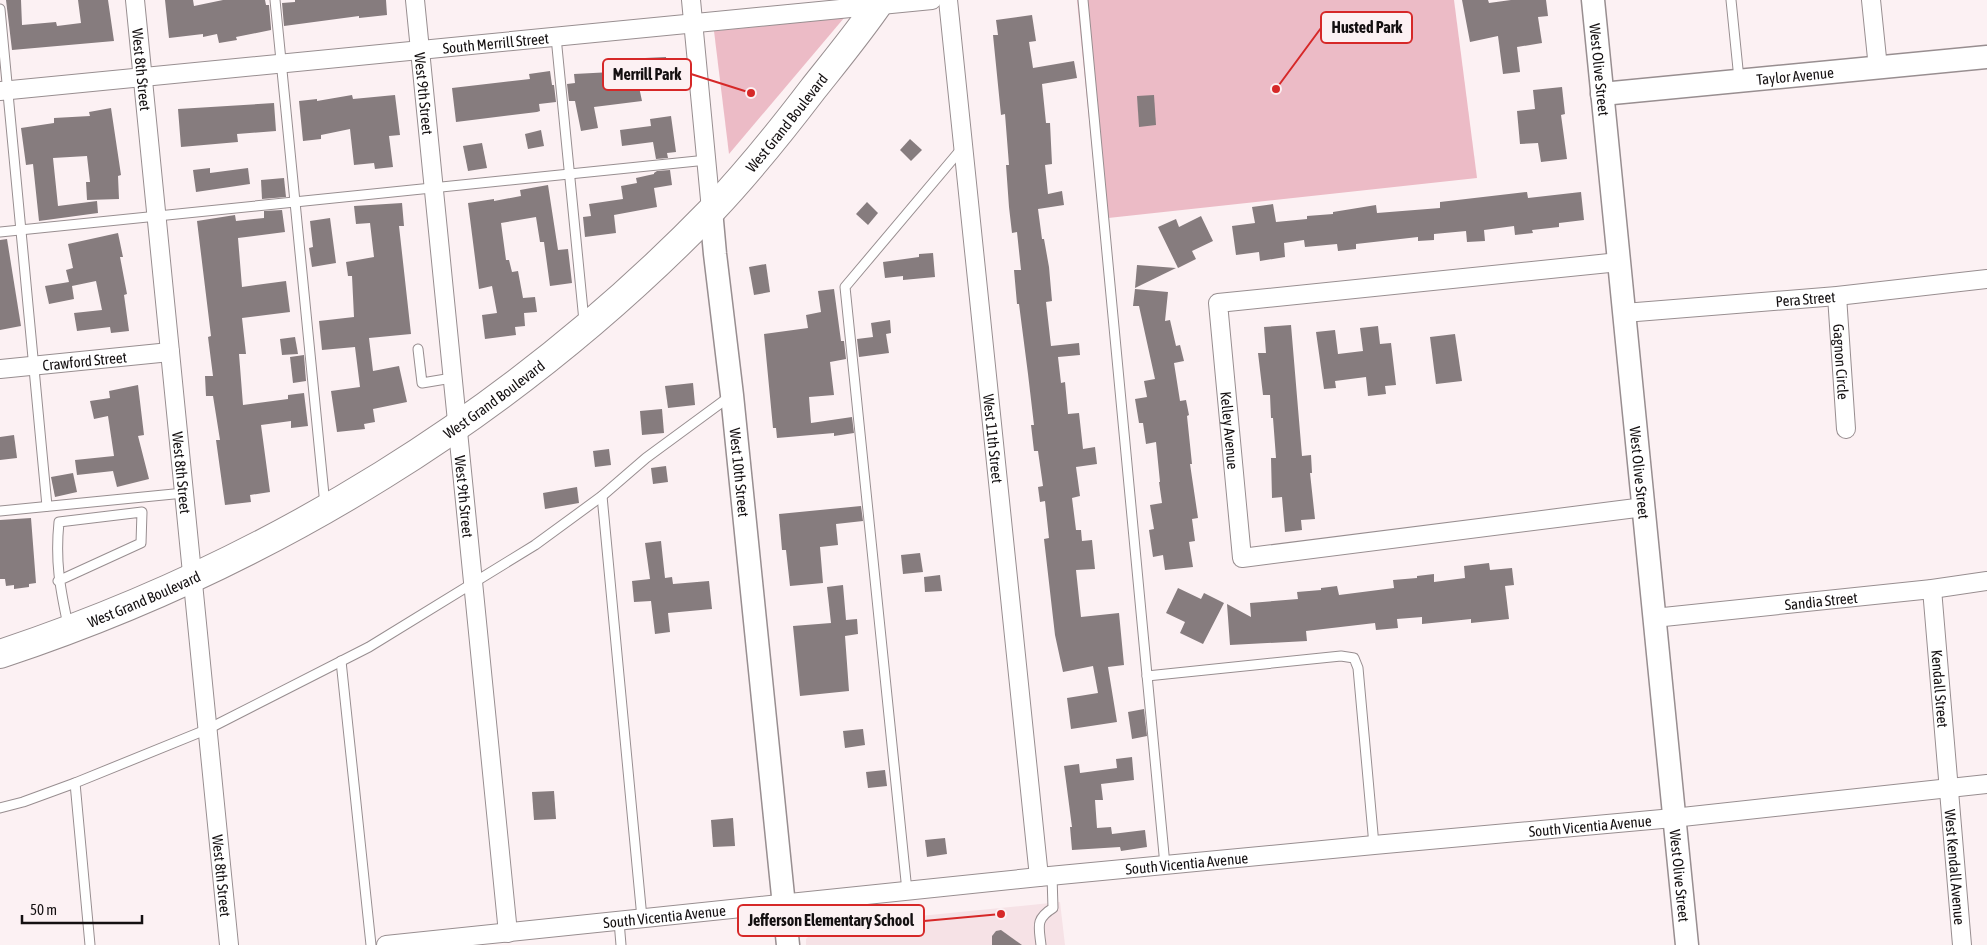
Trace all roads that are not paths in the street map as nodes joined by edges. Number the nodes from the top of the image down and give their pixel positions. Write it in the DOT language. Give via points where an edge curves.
graph roads {
  1 [pos="135,0"];
  2 [pos="275,0"];
  3 [pos="415,0"];
  4 [pos="692,0"];
  5 [pos="932,0"];
  6 [pos="948,0"];
  7 [pos="1083,0"];
  8 [pos="1593,0"];
  9 [pos="1731,0"];
  10 [pos="1871,0"];
  11 [pos="879,3"];
  12 [pos="0,10"];
  13 [pos="694,23"];
  14 [pos="556,37"];
  15 [pos="420,50"];
  16 [pos="1987,57"];
  17 [pos="282,64"];
  18 [pos="1878,68"];
  19 [pos="143,77"];
  20 [pos="1739,81"];
  21 [pos="4,91"];
  22 [pos="1602,94"];
  23 [pos="963,147"];
  24 [pos="708,160"];
  25 [pos="569,174"];
  26 [pos="434,188"];
  27 [pos="294,202"];
  28 [pos="711,210"];
  29 [pos="157,216"];
  30 [pos="20,230"];
  31 [pos="0,232"];
  32 [pos="1619,262"];
  33 [pos="1987,279"];
  34 [pos="1837,296"];
  35 [pos="1624,313"];
  36 [pos="585,328"];
  37 [pos="418,349"];
  38 [pos="170,352"];
  39 [pos="34,366"];
  40 [pos="0,369"];
  41 [pos="452,378"];
  42 [pos="732,395"];
  43 [pos="457,426"];
  44 [pos="1846,428"];
  45 [pos="184,492"];
  46 [pos="602,496"];
  47 [pos="46,506"];
  48 [pos="1644,507"];
  49 [pos="0,510"];
  50 [pos="326,510"];
  51 [pos="193,579"];
  52 [pos="58,581"];
  53 [pos="1987,581"];
  54 [pos="473,584"];
  55 [pos="1932,589"];
  56 [pos="1654,618"];
  57 [pos="69,630"];
  58 [pos="0,654"];
  59 [pos="341,661"];
  60 [pos="1147,676"];
  61 [pos="208,729"];
  62 [pos="75,783"];
  63 [pos="1987,784"];
  64 [pos="1949,789"];
  65 [pos="0,808"];
  66 [pos="1673,818"];
  67 [pos="1374,844"];
  68 [pos="1165,865"];
  69 [pos="1045,876"];
  70 [pos="906,891"];
  71 [pos="785,904"];
  72 [pos="642,918"];
  73 [pos="619,921"];
  74 [pos="497,938"];
  75 [pos="90,945"];
  76 [pos="230,945"];
  77 [pos="371,945"];
  78 [pos="386,945"];
  79 [pos="621,945"];
  80 [pos="788,945"];
  81 [pos="1041,945"];
  82 [pos="1687,945"];
  83 [pos="1962,945"];
  1 -- 19 [label="street, West 8th Street"];
  2 -- 17 [label="lane"];
  3 -- 15 [label="street, West 9th Street"];
  4 -- 13 [label="street, West 10th Street"];
  5 -- 11 [label="street, South Merrill Street"];
  6 -- 23 [label="street, West 11th Street"];
  7 -- 60 [label="lane"];
  8 -- 22 [label="street, West Olive Street"];
  9 -- 20 [label="lane"];
  10 -- 18 [label="street"];
  11 -- 13 [label="street, South Merrill Street"];
  11 -- 28 [label="main road, West Grand Boulevard" via="770,144"];
  12 -- 21 [label="lane"];
  13 -- 14 [label="street, South Merrill Street"];
  13 -- 24 [label="street, West 10th Street"];
  14 -- 15 [label="street, South Merrill Street"];
  14 -- 25 [label="lane"];
  15 -- 17 [label="street, South Merrill Street"];
  15 -- 26 [label="street, West 9th Street"];
  16 -- 18 [label="street, Taylor Avenue"];
  17 -- 19 [label="street, South Merrill Street"];
  17 -- 27 [label="lane"];
  18 -- 20 [label="street, Taylor Avenue"];
  19 -- 21 [label="street, South Merrill Street"];
  19 -- 29 [label="street, West 8th Street"];
  20 -- 22 [label="street, Taylor Avenue"];
  21 -- 30 [label="lane"];
  22 -- 32 [label="street, West Olive Street"];
  23 -- 69 [label="street, West 11th Street"];
  23 -- 70 [label="lane" via="845,287"];
  24 -- 25 [label="lane"];
  24 -- 28 [label="street, West 10th Street"];
  25 -- 26 [label="lane"];
  25 -- 36 [label="lane"];
  26 -- 27 [label="lane"];
  26 -- 41 [label="street, West 9th Street"];
  27 -- 29 [label="lane"];
  27 -- 50 [label="lane"];
  28 -- 36 [label="main road, West Grand Boulevard"];
  28 -- 42 [label="street, West 10th Street"];
  29 -- 30 [label="lane"];
  29 -- 38 [label="street, West 8th Street"];
  30 -- 31 [label="lane"];
  30 -- 39 [label="lane"];
  32 -- 35 [label="street, West Olive Street"];
  32 -- 48 [label="street, Kelley Avenue" via="1218,303 1242,558"];
  33 -- 34 [label="street, Pera Street"];
  34 -- 35 [label="street, Pera Street"];
  34 -- 44 [label="street, Gagnon Circle"];
  35 -- 48 [label="street, West Olive Street"];
  36 -- 43 [label="main road, West Grand Boulevard"];
  37 -- 41 [label="lane" via="422,383"];
  38 -- 39 [label="street, Crawford Street"];
  38 -- 45 [label="street, West 8th Street"];
  39 -- 40 [label="street, Crawford Street"];
  39 -- 47 [label="lane"];
  41 -- 43 [label="street, West 9th Street"];
  42 -- 46 [label="lane" via="646,458"];
  42 -- 71 [label="street, West 10th Street"];
  43 -- 50 [label="main road, West Grand Boulevard"];
  43 -- 54 [label="street, West 9th Street"];
  45 -- 47 [label="lane"];
  45 -- 51 [label="street, West 8th Street"];
  46 -- 54 [label="lane"];
  46 -- 72 [label="lane"];
  47 -- 49 [label="lane"];
  48 -- 56 [label="street, West Olive Street"];
  50 -- 51 [label="main road, West Grand Boulevard"];
  51 -- 57 [label="main road, West Grand Boulevard"];
  51 -- 61 [label="street, West 8th Street"];
  52 -- 52 [label="lane" via="59,522 142,512 141,543"];
  52 -- 57 [label="lane"];
  53 -- 55 [label="street, Sandia Street"];
  54 -- 59 [label="lane"];
  54 -- 74 [label="street, West 9th Street"];
  55 -- 56 [label="street, Sandia Street"];
  55 -- 64 [label="street, Kendall Street"];
  56 -- 66 [label="street, West Olive Street"];
  57 -- 58 [label="main road, West Grand Boulevard"];
  59 -- 61 [label="lane"];
  59 -- 77 [label="lane"];
  60 -- 67 [label="lane" via="1341,656 1354,658 1358,668"];
  60 -- 68 [label="lane"];
  61 -- 62 [label="lane"];
  61 -- 76 [label="street, West 8th Street"];
  62 -- 65 [label="lane"];
  62 -- 75 [label="lane"];
  63 -- 64 [label="street, South Vicentia Avenue"];
  64 -- 66 [label="street, South Vicentia Avenue"];
  64 -- 83 [label="street, West Kendall Avenue"];
  66 -- 67 [label="street, South Vicentia Avenue"];
  66 -- 82 [label="street, West Olive Street"];
  67 -- 68 [label="street, South Vicentia Avenue"];
  68 -- 69 [label="street, South Vicentia Avenue"];
  69 -- 70 [label="street, South Vicentia Avenue"];
  69 -- 81 [label="lane" via="1053,908 1042,916 1039,923"];
  70 -- 71 [label="street, South Vicentia Avenue"];
  71 -- 72 [label="street, South Vicentia Avenue"];
  71 -- 80 [label="street, West 10th Street"];
  72 -- 73 [label="street, South Vicentia Avenue"];
  73 -- 74 [label="street, South Vicentia Avenue"];
  73 -- 79 [label="lane"];
  74 -- 78 [label="street, South Vicentia Avenue"];
}
